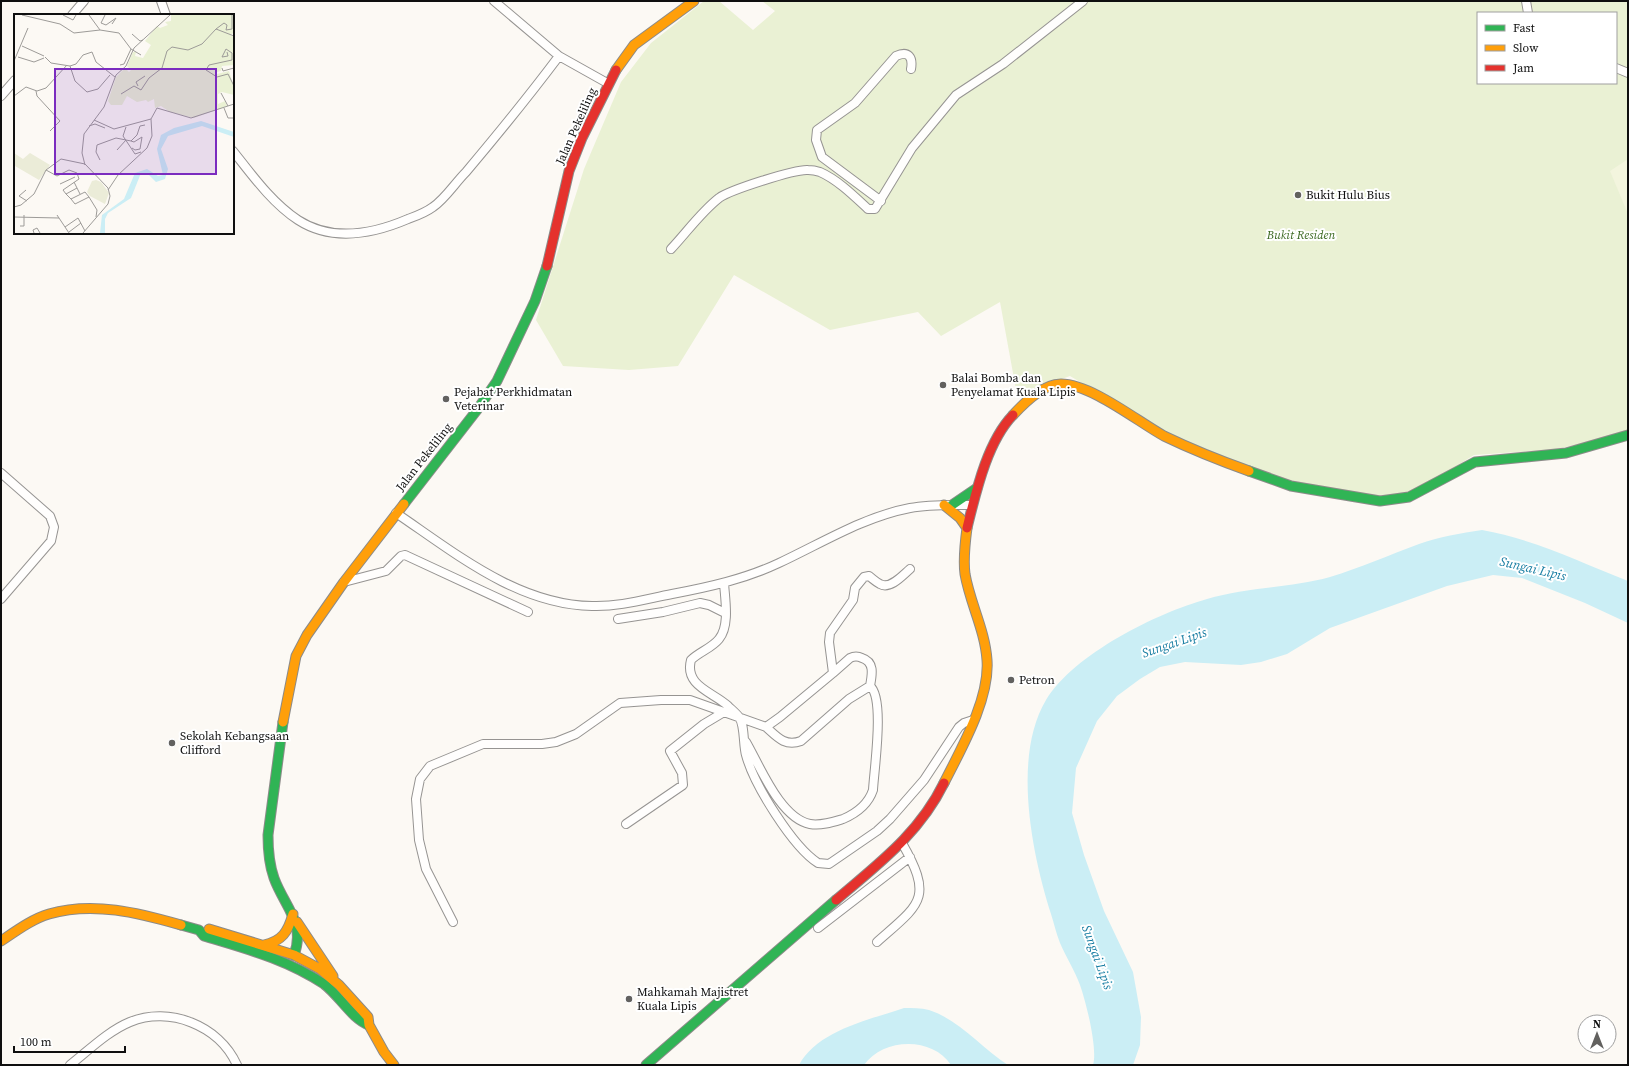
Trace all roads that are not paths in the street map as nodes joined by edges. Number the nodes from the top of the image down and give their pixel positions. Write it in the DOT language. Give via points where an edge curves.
graph roads {
  1 [pos="84,1"];
  2 [pos="161,1"];
  3 [pos="494,1"];
  4 [pos="694,1"];
  5 [pos="1083,1"];
  6 [pos="1526,1"];
  7 [pos="1528,12"];
  8 [pos="73,14"];
  9 [pos="166,14"];
  10 [pos="560,56"];
  11 [pos="1617,68"];
  12 [pos="911,69"];
  13 [pos="1628,73"];
  14 [pos="14,81"];
  15 [pos="609,84"];
  16 [pos="1,96"];
  17 [pos="234,153"];
  18 [pos="881,201"];
  19 [pos="671,249"];
  20 [pos="1628,435"];
  21 [pos="1,473"];
  22 [pos="977,488"];
  23 [pos="948,505"];
  24 [pos="972,505"];
  25 [pos="396,513"];
  26 [pos="967,528"];
  27 [pos="910,569"];
  28 [pos="344,582"];
  29 [pos="724,583"];
  30 [pos="1,599"];
  31 [pos="528,612"];
  32 [pos="725,613"];
  33 [pos="618,619"];
  34 [pos="833,674"];
  35 [pos="870,686"];
  36 [pos="724,712"];
  37 [pos="740,718"];
  38 [pos="973,720"];
  39 [pos="766,727"];
  40 [pos="744,737"];
  41 [pos="626,824"];
  42 [pos="902,842"];
  43 [pos="910,857"];
  44 [pos="295,918"];
  45 [pos="453,922"];
  46 [pos="818,928"];
  47 [pos="199,930"];
  48 [pos="1,941"];
  49 [pos="877,942"];
  50 [pos="263,945"];
  51 [pos="294,955"];
  52 [pos="275,958"];
  53 [pos="302,970"];
  54 [pos="339,985"];
  55 [pos="369,1025"];
  56 [pos="70,1065"];
  57 [pos="237,1065"];
  58 [pos="394,1065"];
  59 [pos="646,1065"];
  1 -- 8 [label="street"];
  2 -- 9 [label="street"];
  3 -- 10 [label="street"];
  4 -- 15 [label="street, Jalan Pekeliling" via="634,45"];
  5 -- 18 [label="street" via="1003,64 956,95 912,148"];
  6 -- 7 [label="street"];
  10 -- 15 [label="street"];
  10 -- 17 [label="street" via="519,109 434,207 384,229 360,234 342,234 309,226 286,211"];
  11 -- 13 [label="street"];
  12 -- 18 [label="street" via="910,57 902,54 896,56 855,103 821,126 816,135 822,157"];
  14 -- 16 [label="street"];
  15 -- 25 [label="street, Jalan Pekeliling" via="569,171 546,269 523,330 487,398"];
  18 -- 19 [label="street" via="871,211 821,173 808,170 798,172 750,185 722,196"];
  20 -- 22 [label="street" via="1566,453 1475,462 1409,497 1380,501 1307,490 1269,479 1165,436 1083,388 1060,384 1028,400 1006,422"];
  21 -- 30 [label="street" via="50,516 54,526 51,541"];
  22 -- 23 [label="street"];
  22 -- 24 [label="street"];
  23 -- 24 [label="street"];
  23 -- 26 [label="street"];
  23 -- 29 [label="street" via="912,508 870,519 774,565"];
  24 -- 26 [label="street"];
  25 -- 28 [label="street, Jalan Pekeliling"];
  25 -- 29 [label="street" via="481,571 514,587 555,602 586,606 613,605"];
  26 -- 38 [label="street" via="965,574 987,660 986,677"];
  27 -- 34 [label="street" via="890,585 882,586 866,576 855,588 853,600 830,633"];
  28 -- 31 [label="street" via="386,570 405,555"];
  28 -- 44 [label="street, Jalan Pekeliling" via="307,635 296,656 284,715 268,851 274,879"];
  29 -- 32 [label="street"];
  32 -- 33 [label="street" via="700,603"];
  32 -- 37 [label="street" via="724,630 719,640 691,660 690,670 692,680 696,684 724,702"];
  34 -- 35 [label="street" via="850,658 863,658 872,667"];
  34 -- 39 [label="street"];
  35 -- 39 [label="street" via="849,699 797,742 785,743"];
  35 -- 40 [label="street" via="876,694 879,709 872,790 865,806 848,817 826,824 810,824 790,813 776,795"];
  36 -- 37 [label="street"];
  36 -- 41 [label="street" via="670,751 682,773 683,785"];
  36 -- 45 [label="street" via="690,700 620,703 576,734 556,742 483,744 430,766 420,779 416,799 419,840 426,868"];
  37 -- 39 [label="street"];
  37 -- 40 [label="street"];
  38 -- 40 [label="street" via="959,727 924,780 890,820 829,864 818,864 812,860 790,837 757,780 746,756"];
  38 -- 42 [label="street" via="935,802 918,826"];
  42 -- 43 [label="street"];
  42 -- 59 [label="street"];
  43 -- 46 [label="street"];
  43 -- 49 [label="street" via="915,865 919,883 916,906"];
  44 -- 50 [label="street" via="280,940"];
  44 -- 51 [label="street, Jalan Pekeliling" via="298,945"];
  44 -- 54 [label="street"];
  47 -- 48 [label="street" via="124,910 88,909 48,915"];
  47 -- 50 [label="street" via="207,929"];
  47 -- 52 [label="street" via="204,936"];
  50 -- 51 [label="street"];
  51 -- 52 [label="street"];
  51 -- 53 [label="street"];
  51 -- 54 [label="street" via="320,969"];
  52 -- 53 [label="street"];
  53 -- 55 [label="street" via="335,992 361,1022"];
  54 -- 55 [label="street" via="368,1017"];
  55 -- 58 [label="street"];
  56 -- 57 [label="street" via="129,1022 140,1018 166,1016 198,1025 213,1035"];
}
